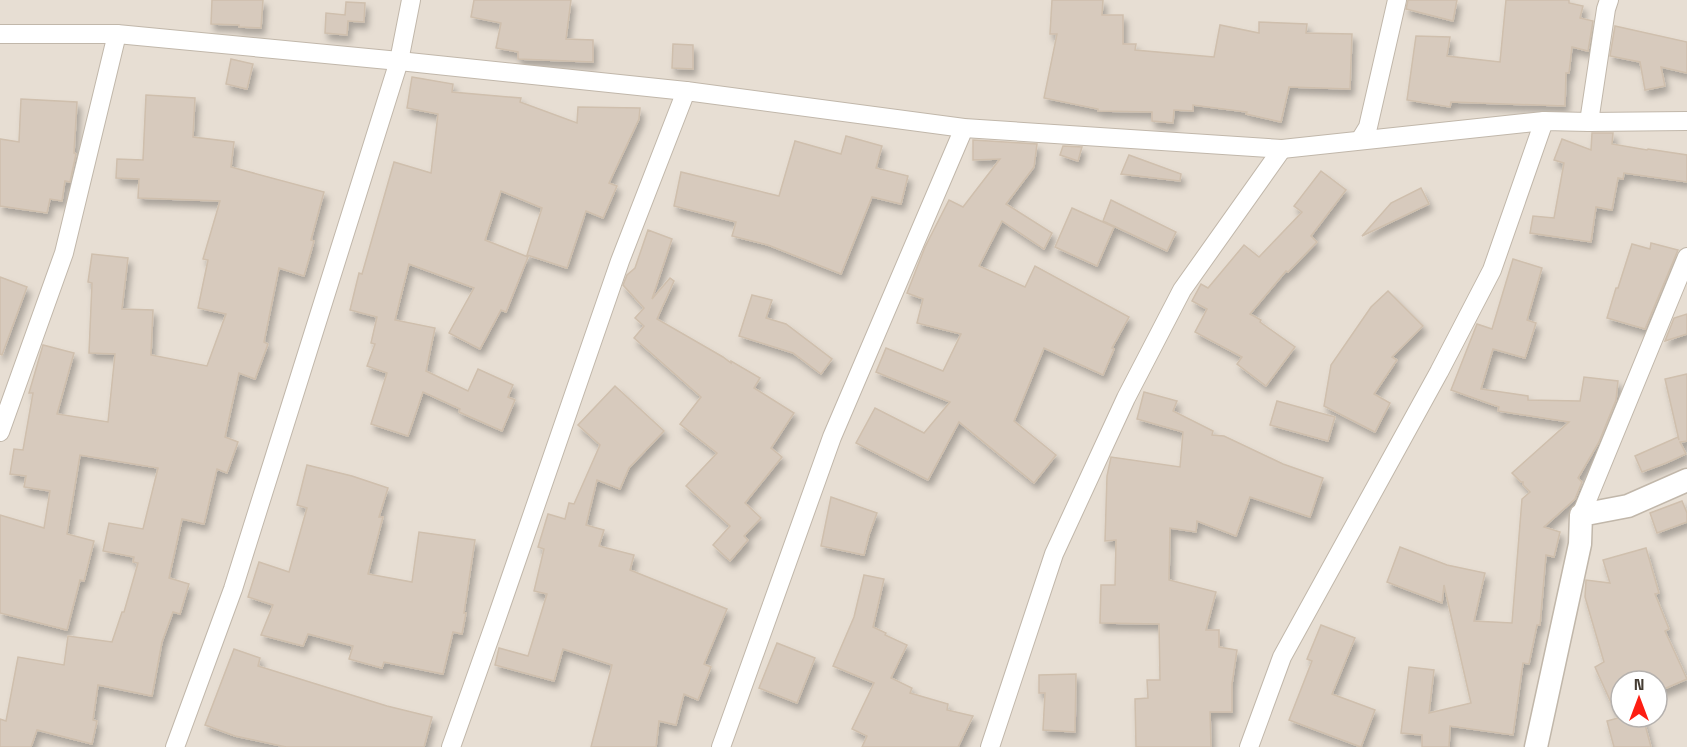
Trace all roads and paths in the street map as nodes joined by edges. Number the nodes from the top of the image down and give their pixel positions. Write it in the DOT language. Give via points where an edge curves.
graph roads {
  1 [pos="411,0"];
  2 [pos="1397,0"];
  3 [pos="1610,0"];
  4 [pos="0,34"];
  5 [pos="117,34"];
  6 [pos="399,61"];
  7 [pos="686,91"];
  8 [pos="1544,121"];
  9 [pos="1687,121"];
  10 [pos="1589,122"];
  11 [pos="964,128"];
  12 [pos="1360,140"];
  13 [pos="1282,149"];
  14 [pos="1687,257"];
  15 [pos="0,432"];
  16 [pos="1687,480"];
  17 [pos="1581,515"];
  18 [pos="175,747"];
  19 [pos="451,747"];
  20 [pos="721,747"];
  21 [pos="990,747"];
  22 [pos="1249,747"];
  23 [pos="1536,747"];
  1 -- 6 [label="street"];
  2 -- 12 [label="street" via="1368,127"];
  3 -- 10 [label="street"];
  4 -- 5 [label="street"];
  5 -- 6 [label="street"];
  5 -- 15 [label="street" via="64,253"];
  6 -- 7 [label="street"];
  6 -- 18 [label="street" via="233,588"];
  7 -- 11 [label="street"];
  7 -- 19 [label="street" via="620,261"];
  8 -- 10 [label="street"];
  8 -- 12 [label="street"];
  8 -- 22 [label="street" via="1492,270 1282,657"];
  9 -- 10 [label="street"];
  11 -- 13 [label="street"];
  11 -- 20 [label="street" via="832,437"];
  12 -- 13 [label="street"];
  13 -- 21 [label="street" via="1182,290 1126,398 1054,554"];
  14 -- 17 [label="street"];
  16 -- 17 [label="street" via="1628,506"];
  17 -- 23 [label="street" via="1580,544"];
}
